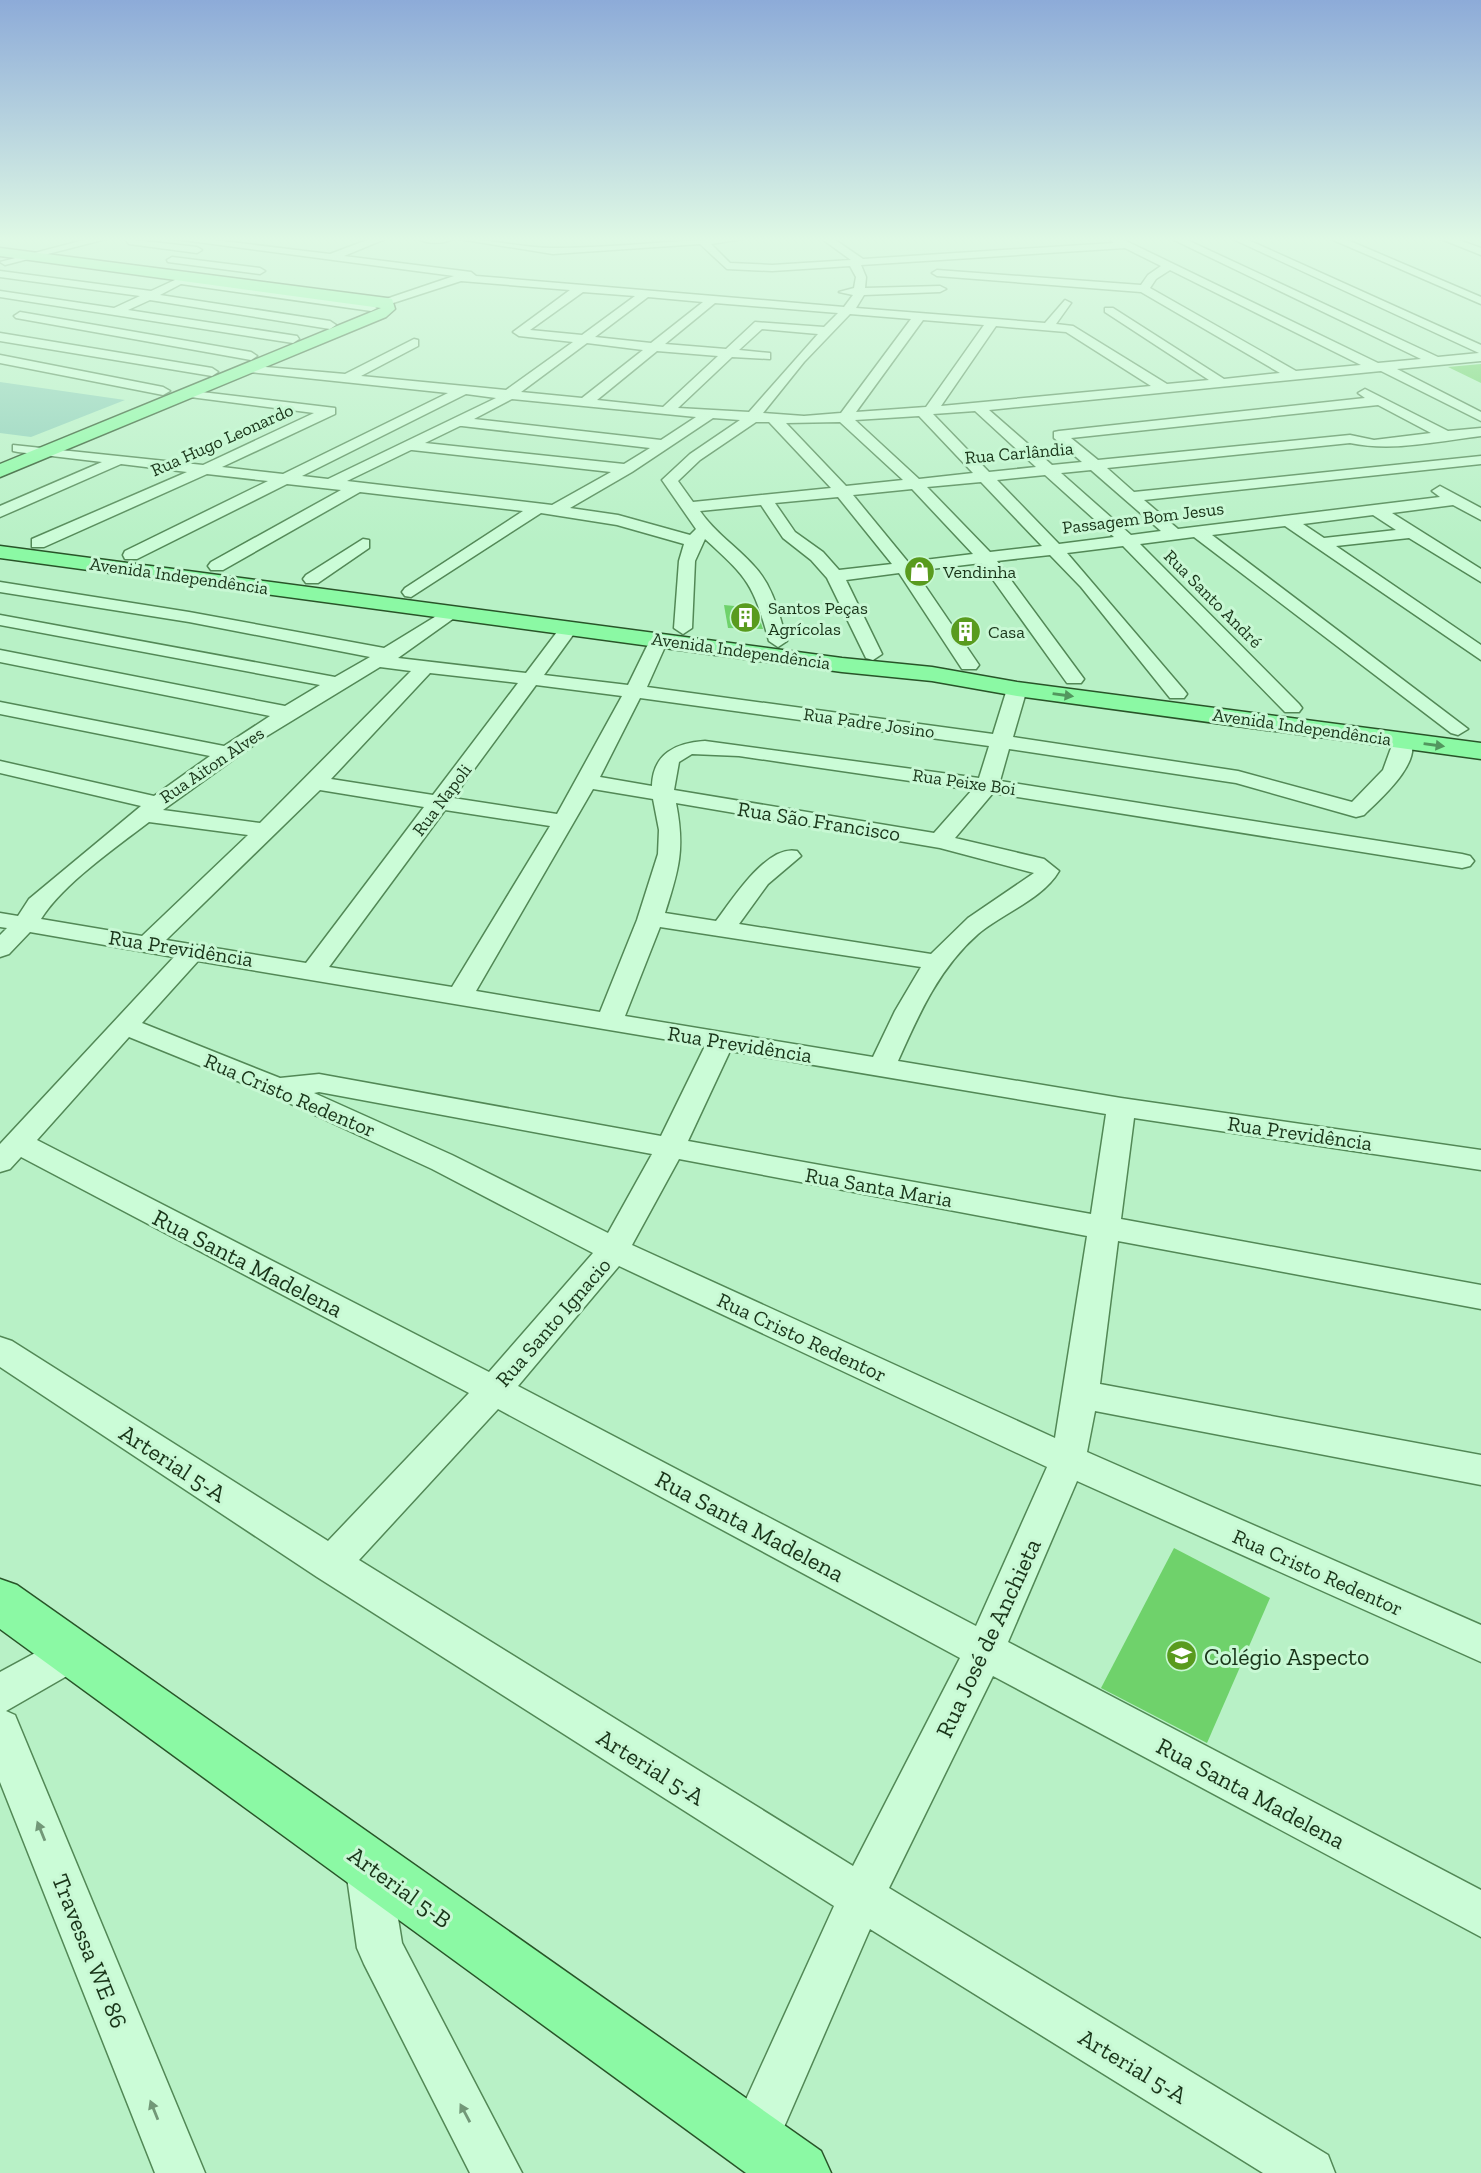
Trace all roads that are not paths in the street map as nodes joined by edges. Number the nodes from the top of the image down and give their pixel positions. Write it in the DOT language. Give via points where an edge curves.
graph roads {
  1 [pos="19,340"];
  2 [pos="55,340"];
  3 [pos="160,340"];
  4 [pos="215,340"];
  5 [pos="290,340"];
  6 [pos="301,340"];
  7 [pos="584,340"];
  8 [pos="588,340"];
  9 [pos="662,340"];
  10 [pos="741,340"];
  11 [pos="820,340"];
  12 [pos="904,340"];
  13 [pos="975,340"];
  14 [pos="1090,340"];
  15 [pos="1156,340"];
  16 [pos="1233,340"];
  17 [pos="1323,340"];
  18 [pos="1392,340"];
  19 [pos="1460,340"];
  20 [pos="414,343"];
  21 [pos="45,345"];
  22 [pos="197,347"];
  23 [pos="654,347"];
  24 [pos="1481,350"];
  25 [pos="726,353"];
  26 [pos="766,356"];
  27 [pos="1481,358"];
  28 [pos="5,360"];
  29 [pos="250,362"];
  30 [pos="324,362"];
  31 [pos="1437,362"];
  32 [pos="1380,368"];
  33 [pos="212,372"];
  34 [pos="300,373"];
  35 [pos="1325,373"];
  36 [pos="1295,376"];
  37 [pos="347,378"];
  38 [pos="1222,383"];
  39 [pos="1165,389"];
  40 [pos="466,390"];
  41 [pos="163,391"];
  42 [pos="1133,392"];
  43 [pos="190,393"];
  44 [pos="506,397"];
  45 [pos="1380,401"];
  46 [pos="586,402"];
  47 [pos="1481,402"];
  48 [pos="1456,405"];
  49 [pos="978,407"];
  50 [pos="1301,409"];
  51 [pos="666,411"];
  52 [pos="926,411"];
  53 [pos="706,417"];
  54 [pos="1481,417"];
  55 [pos="844,418"];
  56 [pos="751,419"];
  57 [pos="775,420"];
  58 [pos="463,422"];
  59 [pos="1179,422"];
  60 [pos="1481,432"];
  61 [pos="1447,436"];
  62 [pos="1350,439"];
  63 [pos="1374,444"];
  64 [pos="665,445"];
  65 [pos="412,446"];
  66 [pos="18,448"];
  67 [pos="1223,451"];
  68 [pos="44,453"];
  69 [pos="1481,454"];
  70 [pos="0,455"];
  71 [pos="1481,460"];
  72 [pos="117,461"];
  73 [pos="1093,466"];
  74 [pos="1408,468"];
  75 [pos="627,469"];
  76 [pos="1049,469"];
  77 [pos="0,471"];
  78 [pos="202,471"];
  79 [pos="982,475"];
  80 [pos="282,479"];
  81 [pos="914,482"];
  82 [pos="1270,482"];
  83 [pos="328,485"];
  84 [pos="354,489"];
  85 [pos="840,489"];
  86 [pos="554,493"];
  87 [pos="580,496"];
  88 [pos="1457,496"];
  89 [pos="1130,497"];
  90 [pos="764,498"];
  91 [pos="692,507"];
  92 [pos="547,509"];
  93 [pos="1375,509"];
  94 [pos="0,512"];
  95 [pos="1321,515"];
  96 [pos="1481,515"];
  97 [pos="1286,519"];
  98 [pos="1195,530"];
  99 [pos="1173,533"];
  100 [pos="1410,533"];
  101 [pos="699,535"];
  102 [pos="0,537"];
  103 [pos="1126,539"];
  104 [pos="1322,543"];
  105 [pos="363,544"];
  106 [pos="1055,548"];
  107 [pos="44,551"];
  108 [pos="0,552"];
  109 [pos="131,555"];
  110 [pos="985,558"];
  111 [pos="217,566"];
  112 [pos="903,567"];
  113 [pos="835,576"];
  114 [pos="1481,577"];
  115 [pos="312,579"];
  116 [pos="0,587"];
  117 [pos="411,592"];
  118 [pos="451,612"];
  119 [pos="0,620"];
  120 [pos="569,628"];
  121 [pos="683,628"];
  122 [pos="659,640"];
  123 [pos="778,641"];
  124 [pos="1481,653"];
  125 [pos="873,654"];
  126 [pos="0,656"];
  127 [pos="384,658"];
  128 [pos="969,665"];
  129 [pos="425,667"];
  130 [pos="532,679"];
  131 [pos="1074,679"];
  132 [pos="337,683"];
  133 [pos="1017,689"];
  134 [pos="634,691"];
  135 [pos="1177,694"];
  136 [pos="0,708"];
  137 [pos="1292,708"];
  138 [pos="288,713"];
  139 [pos="1458,729"];
  140 [pos="1481,733"];
  141 [pos="1402,741"];
  142 [pos="1002,742"];
  143 [pos="1481,751"];
  144 [pos="227,754"];
  145 [pos="0,768"];
  146 [pos="589,782"];
  147 [pos="315,783"];
  148 [pos="988,785"];
  149 [pos="664,797"];
  150 [pos="440,803"];
  151 [pos="149,808"];
  152 [pos="565,822"];
  153 [pos="266,831"];
  154 [pos="940,841"];
  155 [pos="789,856"];
  156 [pos="1462,861"];
  157 [pos="648,918"];
  158 [pos="13,922"];
  159 [pos="723,929"];
  160 [pos="149,943"];
  161 [pos="0,949"];
  162 [pos="194,950"];
  163 [pos="937,962"];
  164 [pos="313,971"];
  165 [pos="459,997"];
  166 [pos="609,1023"];
  167 [pos="126,1026"];
  168 [pos="721,1041"];
  169 [pos="882,1066"];
  170 [pos="277,1087"];
  171 [pos="1121,1107"];
  172 [pos="669,1150"];
  173 [pos="9,1153"];
  174 [pos="1481,1160"];
  175 [pos="1103,1227"];
  176 [pos="614,1250"];
  177 [pos="1481,1297"];
  178 [pos="0,1350"];
  179 [pos="494,1390"];
  180 [pos="1081,1394"];
  181 [pos="1068,1460"];
  182 [pos="1481,1469"];
  183 [pos="330,1565"];
  184 [pos="0,1601"];
  185 [pos="1481,1644"];
  186 [pos="72,1652"];
  187 [pos="984,1652"];
  188 [pos="0,1695"];
  189 [pos="0,1728"];
  190 [pos="367,1863"];
  191 [pos="860,1899"];
  192 [pos="1481,1914"];
  193 [pos="752,2139"];
  194 [pos="180,2173"];
  195 [pos="497,2173"];
  196 [pos="799,2173"];
  197 [pos="1310,2173"];
  1 -- 21 [label="street"];
  2 -- 21 [label="street"];
  3 -- 22 [label="street"];
  4 -- 22 [label="street"];
  5 -- 29 [label="main road"];
  6 -- 29 [label="main road"];
  7 -- 44 [label="street"];
  8 -- 23 [label="street"];
  9 -- 23 [label="street"];
  10 -- 25 [label="street"];
  11 -- 56 [label="street"];
  12 -- 55 [label="street"];
  13 -- 52 [label="street"];
  14 -- 39 [label="street"];
  15 -- 38 [label="street"];
  16 -- 36 [label="street"];
  17 -- 32 [label="street"];
  18 -- 31 [label="street"];
  19 -- 24 [label="street"];
  20 -- 37 [label="street"];
  21 -- 28 [label="street"];
  21 -- 33 [label="street"];
  22 -- 29 [label="street"];
  23 -- 25 [label="street"];
  23 -- 46 [label="street"];
  25 -- 26 [label="street"];
  25 -- 51 [label="street"];
  27 -- 31 [label="street"];
  28 -- 41 [label="street"];
  29 -- 33 [label="main road"];
  29 -- 34 [label="street"];
  29 -- 43 [label="main road"];
  30 -- 34 [label="street"];
  31 -- 32 [label="street"];
  32 -- 35 [label="street"];
  32 -- 48 [label="street"];
  33 -- 41 [label="main road"];
  34 -- 37 [label="street"];
  35 -- 36 [label="street"];
  35 -- 45 [label="street"];
  36 -- 38 [label="street"];
  37 -- 40 [label="street"];
  38 -- 39 [label="street"];
  39 -- 42 [label="street"];
  40 -- 44 [label="street"];
  40 -- 80 [label="street"];
  41 -- 66 [label="main road"];
  42 -- 49 [label="street"];
  42 -- 59 [label="street"];
  43 -- 68 [label="main road"];
  43 -- 78 [label="street, Rua Hugo Leonardo" via="330,411"];
  44 -- 46 [label="street"];
  44 -- 53 [label="street"];
  44 -- 58 [label="street"];
  45 -- 50 [label="street"];
  45 -- 61 [label="street"];
  46 -- 51 [label="street"];
  47 -- 48 [label="street"];
  48 -- 54 [label="street"];
  49 -- 52 [label="street"];
  49 -- 76 [label="street, Rua Santo André"];
  50 -- 59 [label="street"];
  50 -- 62 [label="street"];
  51 -- 53 [label="street"];
  52 -- 55 [label="street"];
  52 -- 79 [label="street"];
  53 -- 56 [label="street"];
  53 -- 64 [label="street"];
  55 -- 57 [label="street"];
  55 -- 81 [label="street"];
  56 -- 57 [label="street"];
  56 -- 91 [label="street" via="670,480"];
  57 -- 85 [label="street"];
  58 -- 64 [label="street"];
  58 -- 65 [label="street"];
  59 -- 67 [label="street"];
  59 -- 73 [label="street" via="1058,438"];
  60 -- 61 [label="street"];
  61 -- 63 [label="street"];
  61 -- 69 [label="street"];
  62 -- 63 [label="street"];
  62 -- 67 [label="street, Rua Carlândia"];
  63 -- 74 [label="street"];
  64 -- 75 [label="street"];
  65 -- 75 [label="street"];
  65 -- 83 [label="street"];
  66 -- 68 [label="street"];
  66 -- 70 [label="main road"];
  67 -- 73 [label="street, Rua Carlândia"];
  67 -- 82 [label="street"];
  68 -- 72 [label="street"];
  68 -- 77 [label="main road"];
  71 -- 74 [label="street"];
  72 -- 78 [label="street"];
  72 -- 94 [label="street"];
  73 -- 76 [label="street, Rua Carlândia"];
  73 -- 89 [label="street"];
  74 -- 82 [label="street"];
  74 -- 88 [label="street"];
  75 -- 87 [label="street"];
  76 -- 79 [label="street, Rua Carlândia"];
  76 -- 103 [label="street, Rua Santo André"];
  78 -- 80 [label="street"];
  78 -- 107 [label="street, Rua Hugo Leonardo"];
  79 -- 81 [label="street, Rua Carlândia"];
  79 -- 106 [label="street"];
  80 -- 83 [label="street"];
  80 -- 109 [label="street"];
  81 -- 85 [label="street, Rua Carlândia"];
  81 -- 110 [label="street"];
  82 -- 89 [label="street"];
  82 -- 95 [label="street"];
  83 -- 84 [label="street"];
  84 -- 92 [label="street"];
  84 -- 111 [label="street"];
  85 -- 90 [label="street, Rua Carlândia"];
  85 -- 112 [label="street"];
  86 -- 87 [label="street"];
  87 -- 92 [label="street"];
  88 -- 93 [label="street, Passagem Bom Jesus"];
  88 -- 96 [label="street"];
  89 -- 99 [label="street"];
  90 -- 91 [label="street, Rua Carlândia"];
  90 -- 113 [label="street" via="789,535"];
  91 -- 101 [label="street"];
  92 -- 101 [label="street"];
  92 -- 117 [label="street"];
  93 -- 95 [label="street, Passagem Bom Jesus"];
  93 -- 100 [label="street"];
  95 -- 97 [label="street, Passagem Bom Jesus"];
  97 -- 98 [label="street, Passagem Bom Jesus"];
  97 -- 104 [label="street"];
  98 -- 99 [label="street, Passagem Bom Jesus"];
  98 -- 139 [label="street"];
  99 -- 103 [label="street, Passagem Bom Jesus"];
  100 -- 104 [label="street"];
  100 -- 114 [label="street"];
  101 -- 121 [label="street" via="687,561"];
  101 -- 123 [label="street" via="749,570 764,593"];
  102 -- 107 [label="main road, Avenida Independência"];
  103 -- 106 [label="street, Passagem Bom Jesus"];
  103 -- 137 [label="street, Rua Santo André"];
  104 -- 124 [label="street"];
  105 -- 115 [label="street"];
  106 -- 110 [label="street, Passagem Bom Jesus"];
  106 -- 135 [label="street"];
  107 -- 108 [label="main road, Avenida Independência"];
  107 -- 109 [label="main road, Avenida Independência" via="73,547"];
  107 -- 118 [label="main road, Avenida Independência"];
  109 -- 111 [label="main road, Avenida Independência"];
  110 -- 112 [label="street, Passagem Bom Jesus"];
  110 -- 131 [label="street"];
  111 -- 115 [label="main road, Avenida Independência"];
  112 -- 113 [label="street, Passagem Bom Jesus"];
  112 -- 128 [label="street"];
  113 -- 125 [label="street"];
  115 -- 117 [label="main road, Avenida Independência"];
  116 -- 127 [label="street, Rua Padre Josino" via="190,617"];
  117 -- 121 [label="main road, Avenida Independência"];
  118 -- 120 [label="main road, Avenida Independência"];
  118 -- 127 [label="street, Rua Aiton Alves"];
  119 -- 132 [label="street"];
  120 -- 122 [label="main road, Avenida Independência"];
  120 -- 130 [label="street, Rua Napoli"];
  121 -- 123 [label="main road, Avenida Independência"];
  122 -- 133 [label="main road, Avenida Independência"];
  122 -- 134 [label="street" via="656,655"];
  123 -- 125 [label="main road, Avenida Independência"];
  125 -- 128 [label="main road, Avenida Independência"];
  126 -- 138 [label="street"];
  127 -- 129 [label="street, Rua Padre Josino"];
  127 -- 132 [label="street, Rua Aiton Alves"];
  128 -- 131 [label="main road, Avenida Independência"];
  129 -- 130 [label="street, Rua Padre Josino"];
  129 -- 147 [label="street"];
  130 -- 134 [label="street, Rua Padre Josino"];
  130 -- 150 [label="street, Rua Napoli"];
  131 -- 135 [label="main road, Avenida Independência"];
  132 -- 138 [label="street, Rua Aiton Alves"];
  133 -- 141 [label="main road, Avenida Independência, one-way"];
  133 -- 142 [label="street"];
  134 -- 142 [label="street, Rua Padre Josino"];
  134 -- 146 [label="street"];
  135 -- 137 [label="main road, Avenida Independência"];
  136 -- 144 [label="street"];
  137 -- 139 [label="main road, Avenida Independência"];
  138 -- 144 [label="street, Rua Aiton Alves"];
  139 -- 140 [label="main road, Avenida Independência"];
  141 -- 142 [label="street, Rua Padre Josino" via="1403,755 1396,769 1356,810 1228,775"];
  141 -- 143 [label="main road, Avenida Independência, one-way"];
  142 -- 148 [label="street"];
  144 -- 151 [label="street, Rua Aiton Alves"];
  145 -- 151 [label="street"];
  146 -- 149 [label="street, Rua São Francisco"];
  146 -- 152 [label="street"];
  147 -- 150 [label="street"];
  147 -- 153 [label="street"];
  148 -- 149 [label="street, Rua Peixe Boi" via="701,747 678,751 670,759 660,782"];
  148 -- 154 [label="street"];
  148 -- 156 [label="street, Rua Peixe Boi"];
  149 -- 154 [label="street, Rua São Francisco"];
  149 -- 157 [label="street, Rua Peixe Boi" via="671,852"];
  150 -- 152 [label="street"];
  150 -- 164 [label="street, Rua Napoli"];
  151 -- 153 [label="street"];
  151 -- 158 [label="street, Rua Aiton Alves"];
  152 -- 165 [label="street"];
  153 -- 160 [label="street"];
  154 -- 163 [label="street, Rua São Francisco" via="1035,864 1046,871 1043,878 966,931"];
  155 -- 159 [label="street" via="760,879"];
  157 -- 159 [label="street"];
  157 -- 166 [label="street, Rua Peixe Boi"];
  158 -- 160 [label="street, Rua Previdência"];
  158 -- 161 [label="street, Rua Aiton Alves"];
  159 -- 163 [label="street"];
  160 -- 162 [label="street, Rua Previdência"];
  162 -- 164 [label="street, Rua Previdência"];
  162 -- 167 [label="street"];
  163 -- 169 [label="street" via="910,1005"];
  164 -- 165 [label="street, Rua Previdência"];
  165 -- 166 [label="street, Rua Previdência"];
  166 -- 168 [label="street, Rua Previdência"];
  167 -- 170 [label="street, Rua Cristo Redentor"];
  167 -- 173 [label="street"];
  168 -- 169 [label="street, Rua Previdência"];
  168 -- 172 [label="street, Rua Santo Ignacio"];
  169 -- 171 [label="street, Rua Previdência"];
  170 -- 172 [label="street, Rua Santa Maria" via="319,1083"];
  170 -- 176 [label="street, Rua Cristo Redentor" via="442,1162"];
  171 -- 174 [label="street, Rua Previdência"];
  171 -- 175 [label="street, Rua José de Anchieta"];
  172 -- 175 [label="street, Rua Santa Maria"];
  172 -- 176 [label="street, Rua Santo Ignacio"];
  173 -- 179 [label="street, Rua Santa Madelena"];
  175 -- 177 [label="street, Rua Santa Maria"];
  175 -- 180 [label="street, Rua José de Anchieta"];
  176 -- 179 [label="street, Rua Santo Ignacio"];
  176 -- 181 [label="street, Rua Cristo Redentor"];
  178 -- 183 [label="street, Arterial 5-A"];
  179 -- 183 [label="street, Rua Santo Ignacio"];
  179 -- 187 [label="street, Rua Santa Madelena"];
  180 -- 181 [label="street, Rua José de Anchieta"];
  180 -- 182 [label="street"];
  181 -- 185 [label="street, Rua Cristo Redentor"];
  181 -- 187 [label="street, Rua José de Anchieta"];
  183 -- 191 [label="street, Arterial 5-A"];
  184 -- 186 [label="main road, Arterial 5-B"];
  186 -- 188 [label="street"];
  186 -- 190 [label="main road, Arterial 5-B"];
  187 -- 191 [label="street, Rua José de Anchieta"];
  187 -- 192 [label="street, Rua Santa Madelena"];
  194 -- 189 [label="street, Travessa WE 86, one-way"];
  190 -- 193 [label="main road, Arterial 5-B"];
  195 -- 190 [label="street, one-way" via="380,1948"];
  191 -- 193 [label="street, Rua José de Anchieta"];
  191 -- 197 [label="street, Arterial 5-A"];
  193 -- 196 [label="main road, Arterial 5-B"];
}
